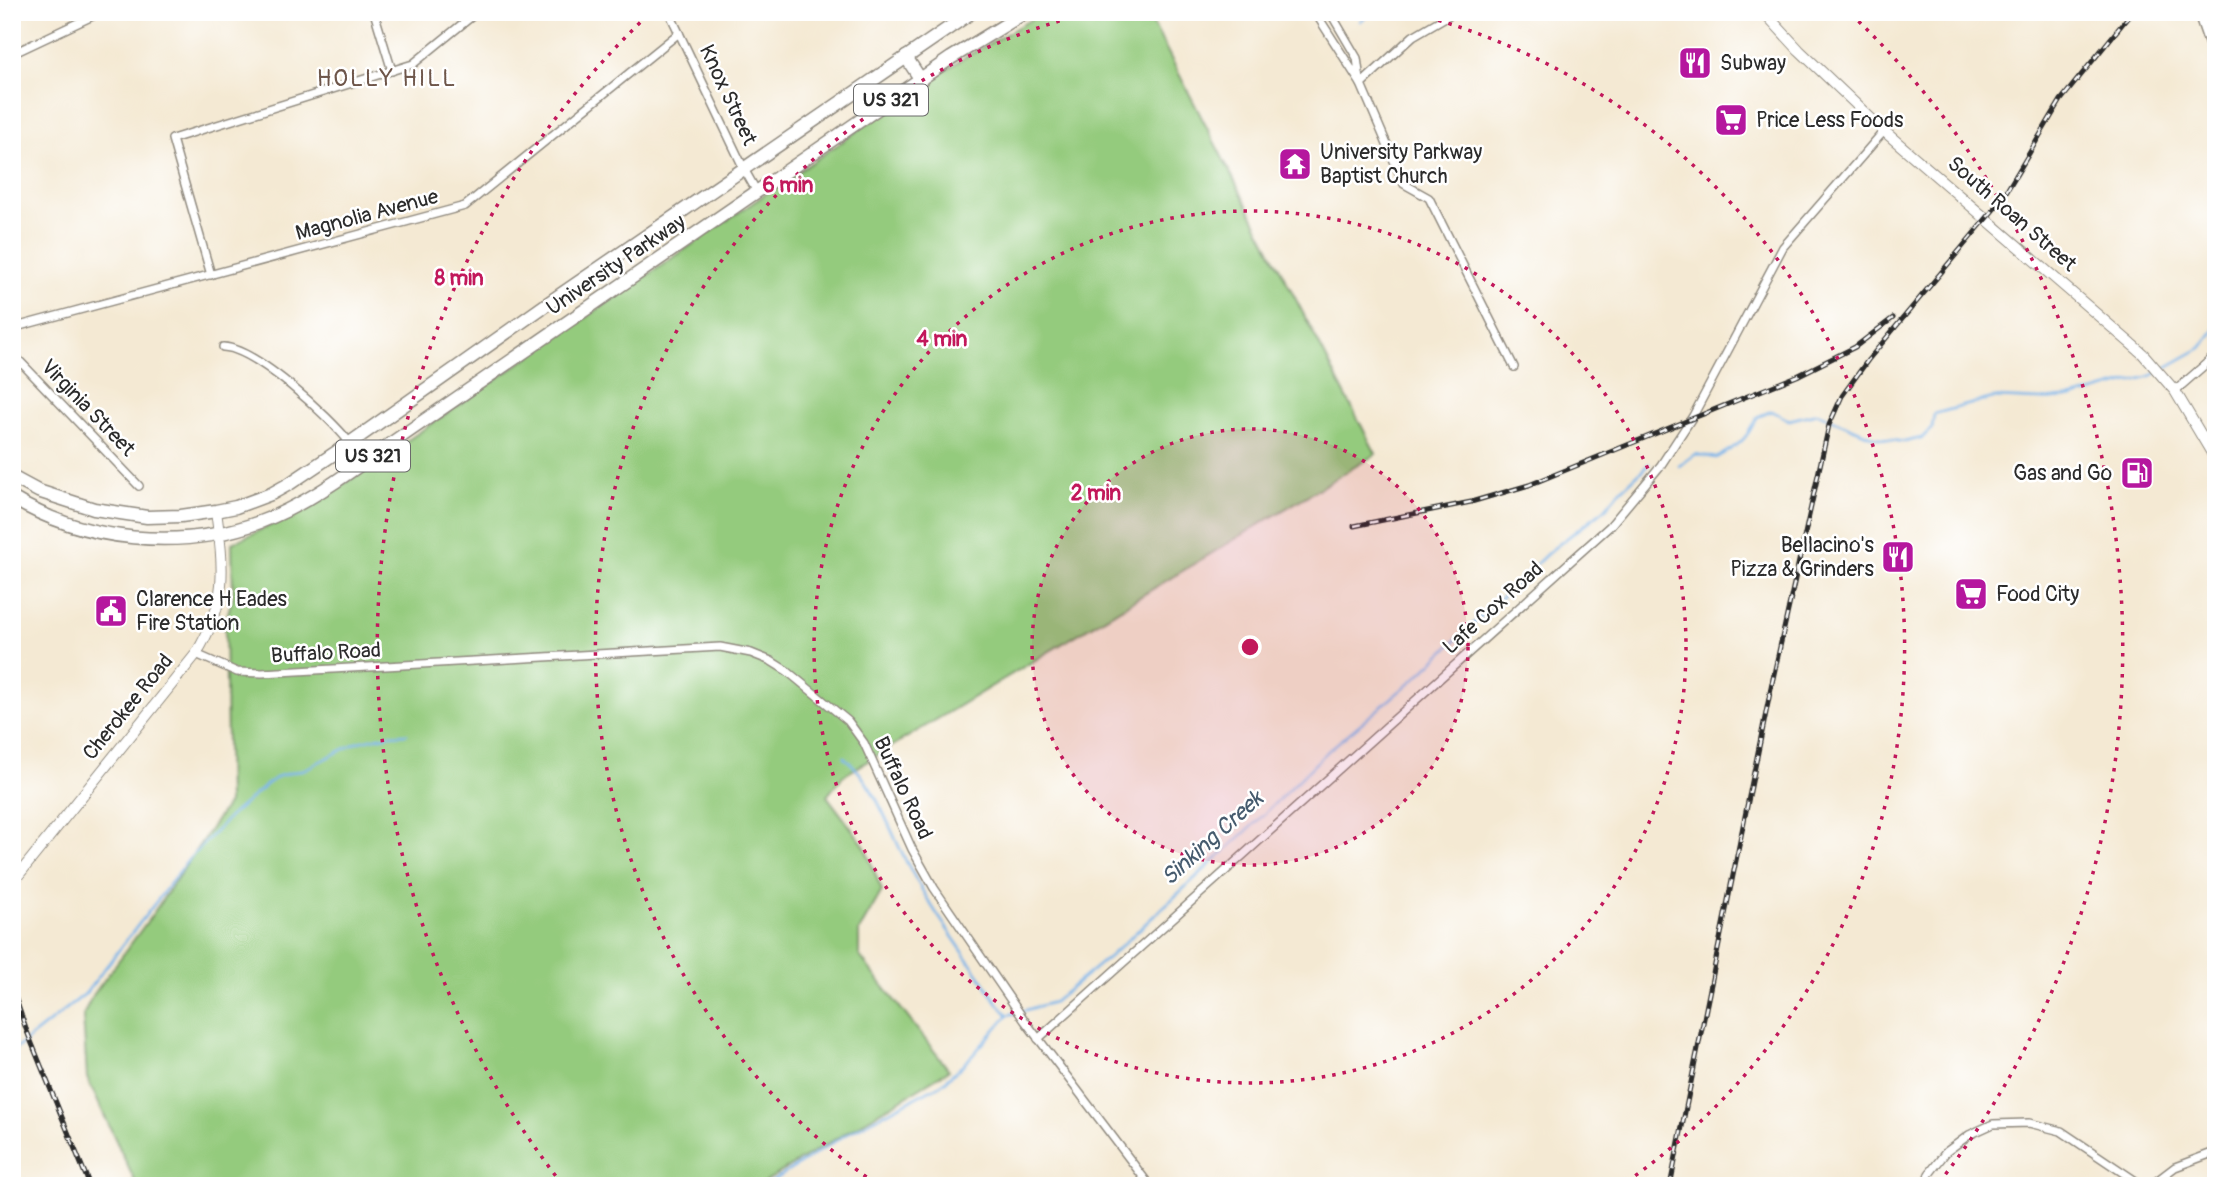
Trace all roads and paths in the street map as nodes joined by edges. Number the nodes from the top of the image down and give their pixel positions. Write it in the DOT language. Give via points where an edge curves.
graph roads {
  1 [pos="101,12"];
  2 [pos="374,12"];
  3 [pos="477,12"];
  4 [pos="669,12"];
  5 [pos="972,12"];
  6 [pos="1026,12"];
  7 [pos="1315,12"];
  8 [pos="1330,12"];
  9 [pos="1449,12"];
  10 [pos="1764,12"];
  11 [pos="2200,12"];
  12 [pos="679,33"];
  13 [pos="12,54"];
  14 [pos="906,57"];
  15 [pos="2216,58"];
  16 [pos="392,71"];
  17 [pos="921,80"];
  18 [pos="1361,84"];
  19 [pos="1884,131"];
  20 [pos="744,169"];
  21 [pos="757,192"];
  22 [pos="211,275"];
  23 [pos="547,304"];
  24 [pos="561,326"];
  25 [pos="12,328"];
  26 [pos="223,347"];
  27 [pos="12,353"];
  28 [pos="2216,355"];
  29 [pos="1514,367"];
  30 [pos="2175,391"];
  31 [pos="350,443"];
  32 [pos="2216,460"];
  33 [pos="12,477"];
  34 [pos="139,486"];
  35 [pos="12,498"];
  36 [pos="216,511"];
  37 [pos="219,533"];
  38 [pos="195,654"];
  39 [pos="12,883"];
  40 [pos="1038,1039"];
  41 [pos="2215,1152"];
  42 [pos="1150,1186"];
  43 [pos="1925,1186"];
  44 [pos="2143,1186"];
  45 [pos="2150,1186"];
  1 -- 13 [label="street"];
  2 -- 16 [label="street"];
  3 -- 16 [label="street" via="413,64"];
  4 -- 12 [label="street, Knox Street"];
  5 -- 14 [label="highway, University Parkway / US 321"];
  6 -- 17 [label="highway, University Parkway / US 321"];
  7 -- 18 [label="street"];
  8 -- 18 [label="street" via="1357,58"];
  9 -- 18 [label="street" via="1413,36"];
  10 -- 19 [label="main road, South Roan Street"];
  11 -- 15 [label="highway"];
  12 -- 20 [label="street, Knox Street"];
  12 -- 22 [label="street, Magnolia Avenue" via="465,206"];
  14 -- 17 [label="highway"];
  14 -- 20 [label="highway, University Parkway / US 321"];
  16 -- 22 [label="street" via="172,139"];
  17 -- 21 [label="highway, University Parkway / US 321"];
  18 -- 29 [label="street" via="1404,184 1429,198"];
  19 -- 30 [label="main road, South Roan Street" via="2143,354"];
  19 -- 40 [label="street, Lafe Cox Road" via="1783,247 1693,416 1661,465 1610,526"];
  20 -- 21 [label="street, Knox Street"];
  20 -- 23 [label="highway, University Parkway / US 321"];
  21 -- 24 [label="highway, University Parkway / US 321"];
  22 -- 25 [label="street, Magnolia Avenue"];
  23 -- 24 [label="highway"];
  23 -- 31 [label="highway, University Parkway / US 321"];
  24 -- 37 [label="highway, University Parkway / US 321" via="312,497 256,523"];
  26 -- 31 [label="street" via="236,349 285,382 329,418"];
  27 -- 34 [label="street, Virginia Street"];
  28 -- 30 [label="street"];
  30 -- 32 [label="main road, South Roan Street"];
  31 -- 36 [label="highway, University Parkway / US 321" via="271,494"];
  33 -- 36 [label="highway, University Parkway / US 321" via="38,491 112,513 147,517"];
  35 -- 37 [label="highway, University Parkway / US 321" via="45,515 104,533 141,538"];
  36 -- 37 [label="main road"];
  37 -- 38 [label="main road, Cherokee Road" via="223,570 219,603"];
  38 -- 39 [label="main road, Cherokee Road"];
  38 -- 40 [label="street, Buffalo Road" via="237,672 262,673 720,647 761,657 828,704 864,743 933,888"];
  40 -- 42 [label="street, Buffalo Road"];
  41 -- 45 [label="street" via="2175,1167"];
  43 -- 44 [label="street" via="1946,1152 1969,1135 1993,1124 2029,1123 2061,1132"];
}
